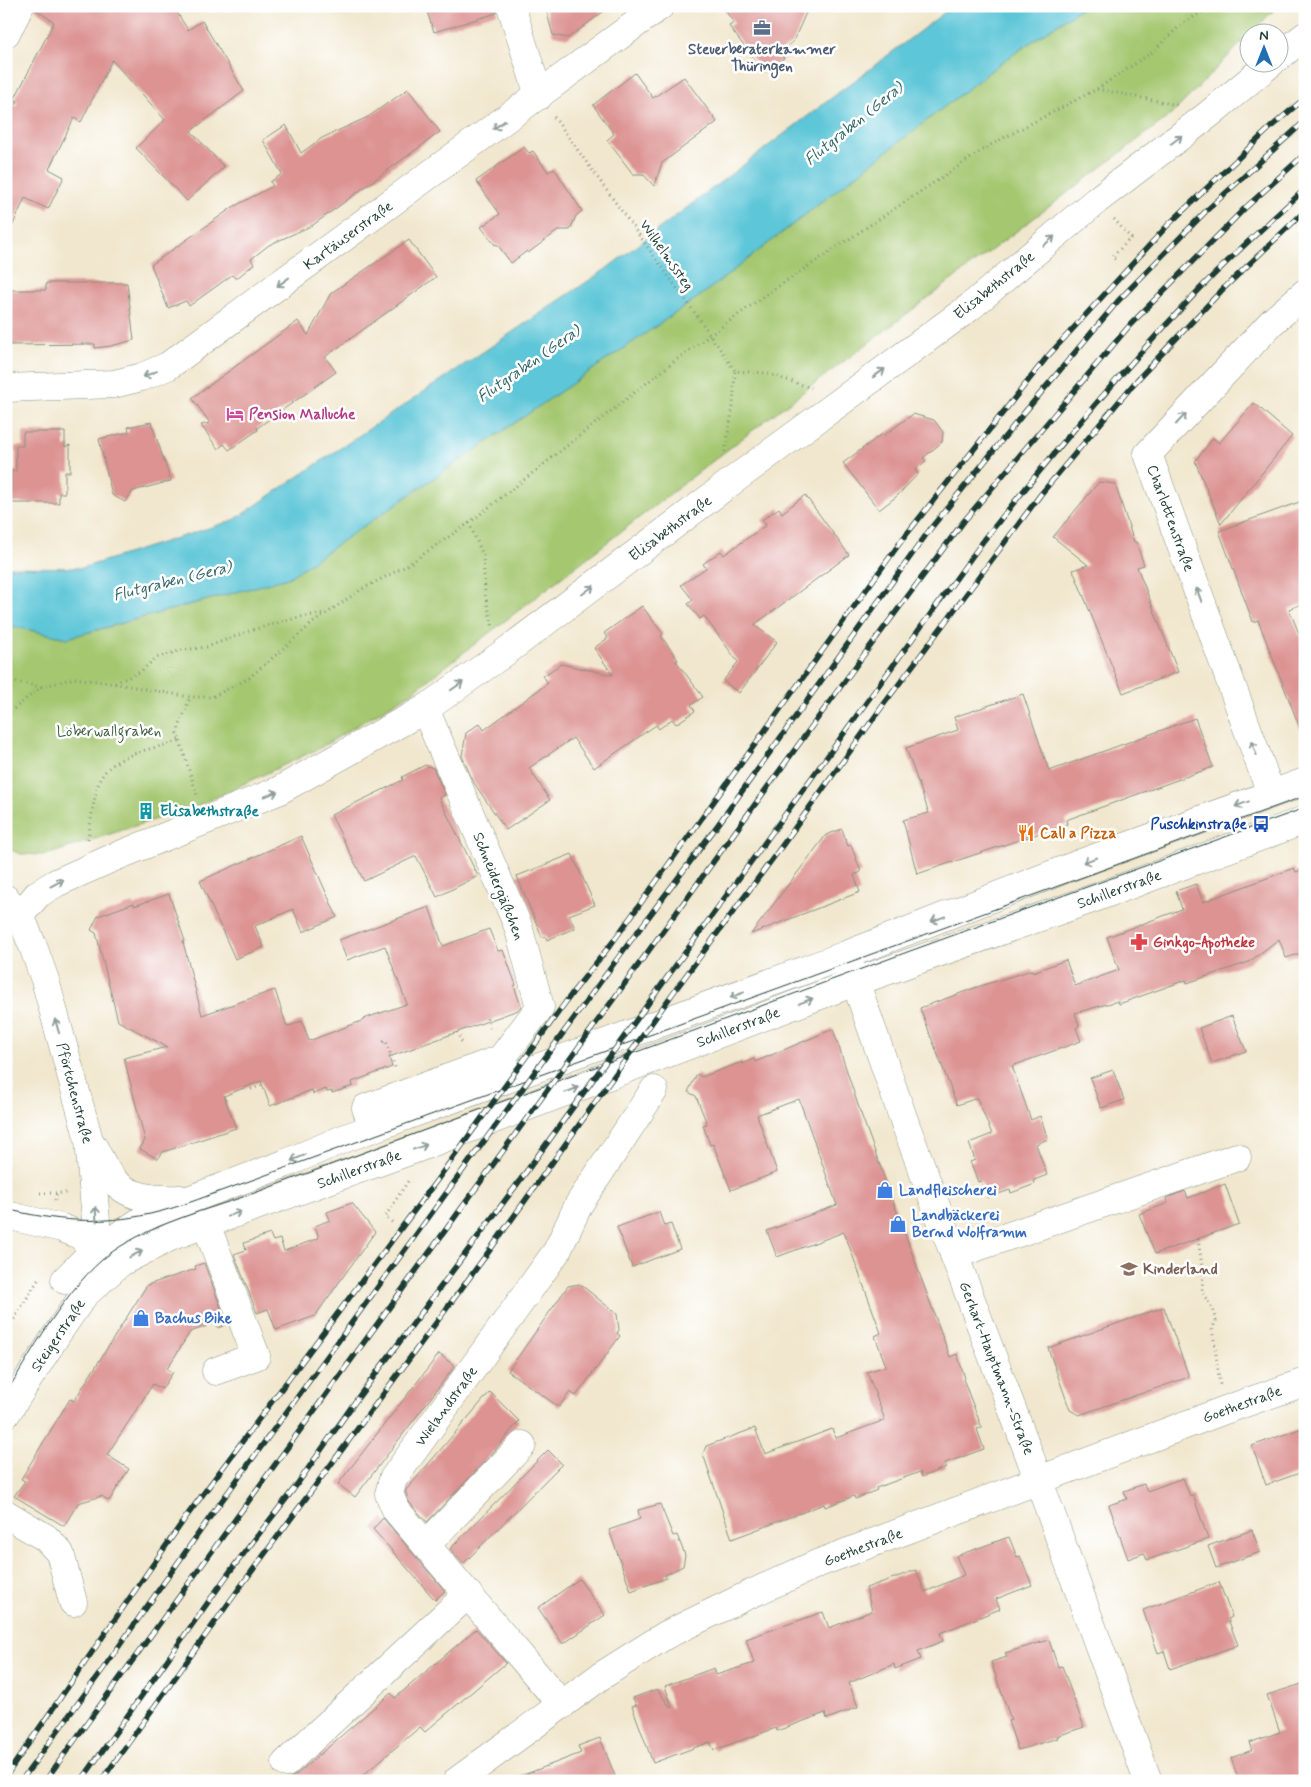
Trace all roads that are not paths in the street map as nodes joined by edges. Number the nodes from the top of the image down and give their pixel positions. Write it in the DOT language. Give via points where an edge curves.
graph roads {
  1 [pos="20,6"];
  2 [pos="511,6"];
  3 [pos="660,6"];
  4 [pos="6,33"];
  5 [pos="1305,36"];
  6 [pos="1288,49"];
  7 [pos="1260,72"];
  8 [pos="539,96"];
  9 [pos="1305,293"];
  10 [pos="6,388"];
  11 [pos="425,709"];
  12 [pos="1305,782"];
  13 [pos="1271,794"];
  14 [pos="1305,820"];
  15 [pos="13,907"];
  16 [pos="846,955"];
  17 [pos="855,982"];
  18 [pos="654,1090"];
  19 [pos="373,1128"];
  20 [pos="89,1140"];
  21 [pos="1237,1157"];
  22 [pos="192,1198"];
  23 [pos="6,1215"];
  24 [pos="206,1224"];
  25 [pos="172,1236"];
  26 [pos="96,1251"];
  27 [pos="954,1255"];
  28 [pos="64,1283"];
  29 [pos="216,1371"];
  30 [pos="1305,1382"];
  31 [pos="6,1414"];
  32 [pos="522,1445"];
  33 [pos="1039,1481"];
  34 [pos="6,1514"];
  35 [pos="426,1545"];
  36 [pos="468,1594"];
  37 [pos="73,1602"];
  38 [pos="562,1705"];
  39 [pos="286,1763"];
  40 [pos="457,1781"];
  41 [pos="1148,1781"];
  1 -- 4 [label="street"];
  2 -- 8 [label="street"];
  3 -- 8 [label="street, Kartäuserstraße"];
  5 -- 6 [label="street"];
  11 -- 7 [label="street, Elisabethstraße, one-way" via="970,307 1097,200"];
  8 -- 10 [label="street, Kartäuserstraße, one-way" via="168,366 114,384"];
  13 -- 9 [label="street, Charlottenstraße, one-way" via="1148,454 1272,322"];
  15 -- 11 [label="street, Elisabethstraße, one-way" via="110,859 278,791"];
  11 -- 19 [label="street, Schneidergäßchen" via="518,926 540,1008 503,1058 366,1108"];
  12 -- 13 [label="street, Schillerstraße"];
  13 -- 16 [label="street, Schillerstraße, one-way"];
  14 -- 17 [label="street, Schillerstraße"];
  20 -- 15 [label="street, Pförtchenstraße, one-way" via="44,980"];
  16 -- 17 [label="street, Gerhart-Hauptmann-Straße"];
  16 -- 19 [label="street, Schillerstraße, one-way"];
  24 -- 17 [label="street, Schillerstraße, one-way"];
  17 -- 27 [label="street, Gerhart-Hauptmann-Straße"];
  18 -- 35 [label="street, Wielandstraße" via="579,1204 558,1251 394,1479 389,1494 396,1510"];
  19 -- 22 [label="street, Schillerstraße, one-way"];
  20 -- 22 [label="street" via="113,1180 137,1196 160,1200"];
  26 -- 20 [label="street, Pförtchenstraße, one-way"];
  21 -- 27 [label="street"];
  22 -- 26 [label="street, Steigerstraße" via="152,1214"];
  23 -- 26 [label="street" via="80,1235"];
  24 -- 25 [label="street, Schillerstraße"];
  24 -- 29 [label="street" via="256,1356"];
  28 -- 25 [label="street, Steigerstraße, one-way" via="121,1262"];
  26 -- 28 [label="street, Steigerstraße"];
  27 -- 33 [label="street, Gerhart-Hauptmann-Straße"];
  28 -- 31 [label="street, Steigerstraße" via="59,1331"];
  30 -- 33 [label="street, Goethestraße"];
  32 -- 35 [label="street"];
  33 -- 38 [label="street, Goethestraße" via="819,1563 744,1597 666,1635"];
  33 -- 41 [label="street, Gerhart-Hauptmann-Straße"];
  34 -- 37 [label="street" via="46,1538 60,1552"];
  35 -- 36 [label="street, Wielandstraße"];
  36 -- 38 [label="street, Wielandstraße"];
  36 -- 39 [label="street"];
  38 -- 40 [label="street, Goethestraße"];
}
